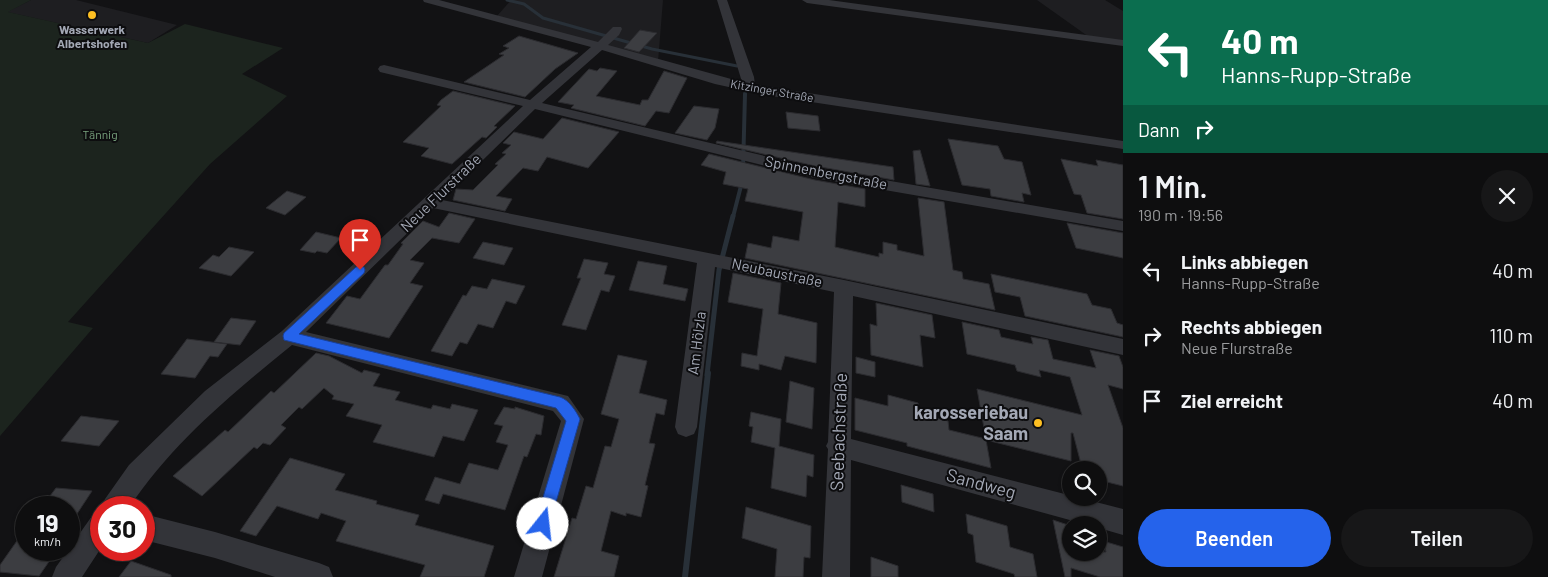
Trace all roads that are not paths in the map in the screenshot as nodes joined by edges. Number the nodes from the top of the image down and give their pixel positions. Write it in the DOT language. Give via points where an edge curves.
graph roads {
  1 [pos="428,0"];
  2 [pos="722,0"];
  3 [pos="808,0"];
  4 [pos="616,31"];
  5 [pos="1123,43"];
  6 [pos="602,44"];
  7 [pos="384,69"];
  8 [pos="749,88"];
  9 [pos="533,104"];
  10 [pos="1123,145"];
  11 [pos="431,203"];
  12 [pos="1123,226"];
  13 [pos="708,259"];
  14 [pos="844,287"];
  15 [pos="289,336"];
  16 [pos="1123,348"];
  17 [pos="686,427"];
  18 [pos="838,446"];
  19 [pos="122,496"];
  20 [pos="1123,522"];
  21 [pos="155,530"];
  22 [pos="90,541"];
  23 [pos="66,577"];
  24 [pos="319,577"];
  25 [pos="528,577"];
  26 [pos="836,577"];
  1 -- 6 [label="street, Kitzinger Straße"];
  2 -- 8 [label="street"];
  3 -- 5 [label="street"];
  4 -- 6 [label="street, Neue Flurstraße"];
  6 -- 8 [label="street, Kitzinger Straße"];
  6 -- 9 [label="street, Neue Flurstraße"];
  7 -- 9 [label="street, Spinnenbergstraße"];
  8 -- 10 [label="street, Kitzinger Straße"];
  9 -- 11 [label="street, Neue Flurstraße"];
  9 -- 12 [label="street, Spinnenbergstraße" via="814,173"];
  11 -- 13 [label="street, Neubaustraße"];
  11 -- 15 [label="street, Neue Flurstraße"];
  13 -- 14 [label="street, Neubaustraße"];
  13 -- 17 [label="street, Am Hölzla"];
  14 -- 16 [label="street, Neubaustraße"];
  14 -- 18 [label="street, Seebachstraße"];
  15 -- 19 [label="street, Neue Flurstraße" via="213,397 138,474"];
  15 -- 25 [label="street" via="560,403 573,419"];
  18 -- 20 [label="street, Sandweg"];
  18 -- 26 [label="street, Seebachstraße"];
  21 -- 24 [label="street"];
  22 -- 23 [label="street"];
}
